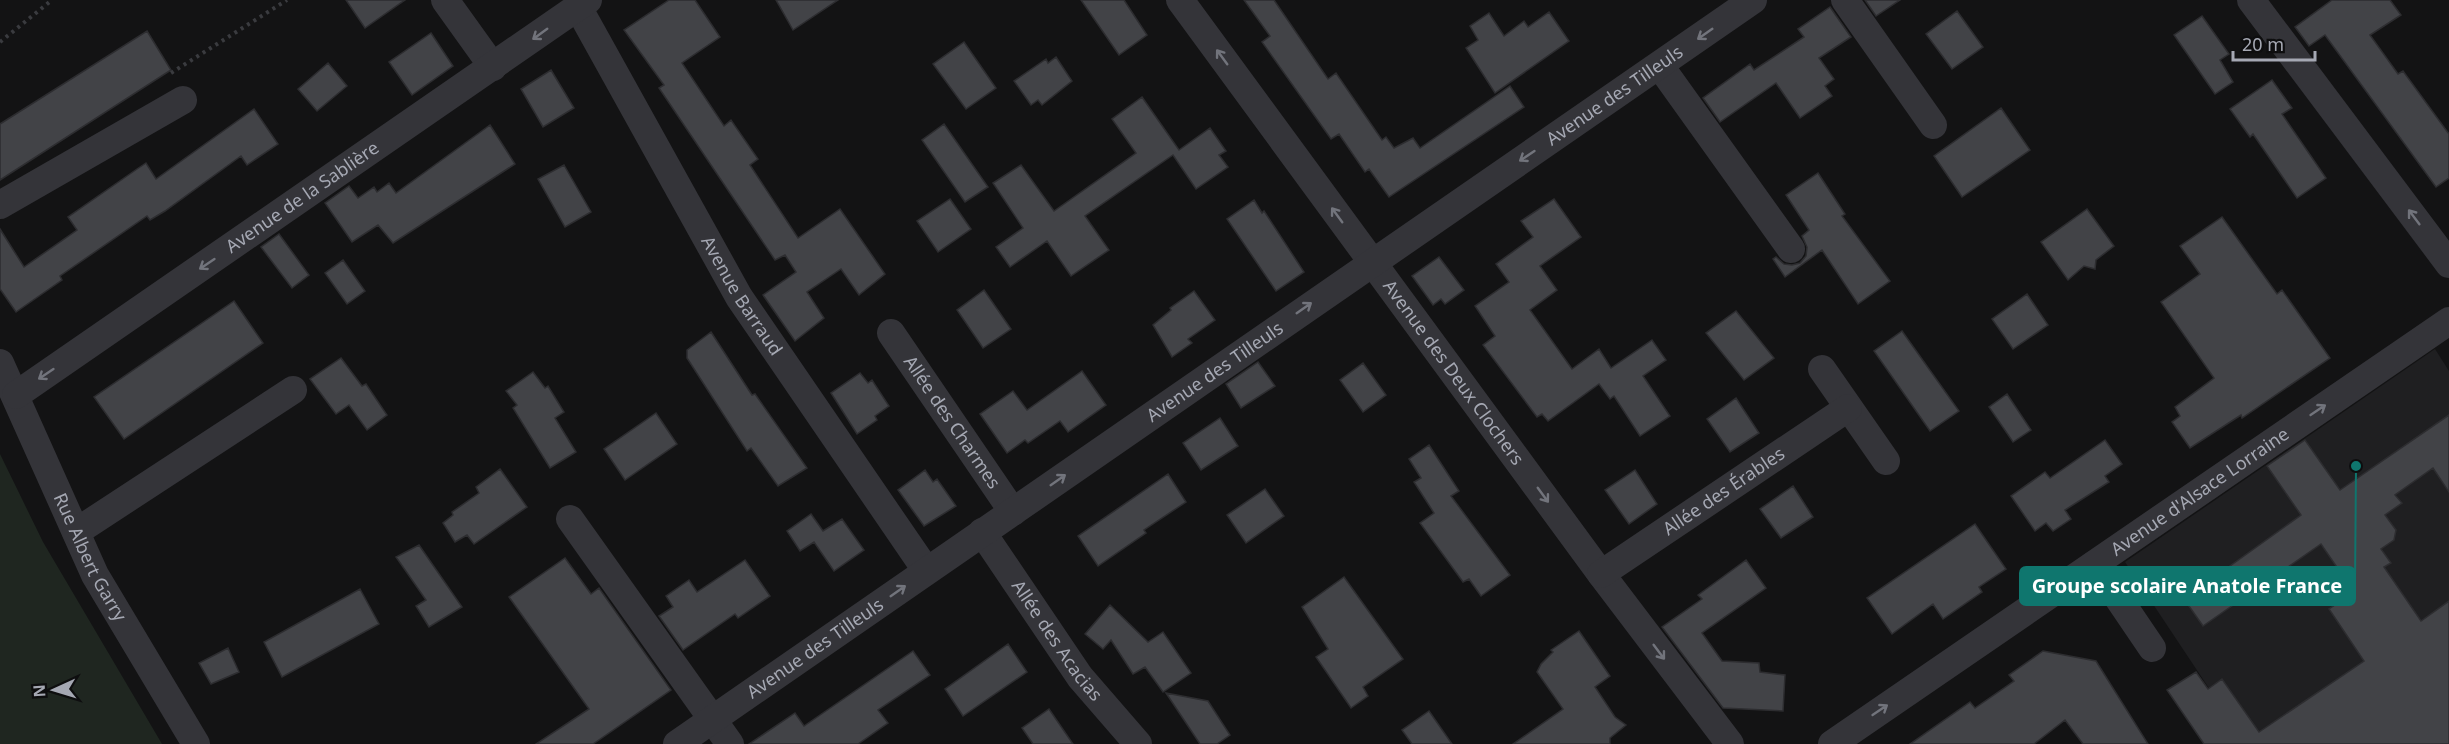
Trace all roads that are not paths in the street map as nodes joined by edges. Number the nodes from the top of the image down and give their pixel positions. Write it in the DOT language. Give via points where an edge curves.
graph roads {
  1 [pos="445,0"];
  2 [pos="1180,0"];
  3 [pos="1753,0"];
  4 [pos="1845,0"];
  5 [pos="2251,0"];
  6 [pos="583,3"];
  7 [pos="1660,66"];
  8 [pos="493,67"];
  9 [pos="183,100"];
  10 [pos="1933,125"];
  11 [pos="0,205"];
  12 [pos="1791,249"];
  13 [pos="1371,262"];
  14 [pos="2449,264"];
  15 [pos="2449,321"];
  16 [pos="891,333"];
  17 [pos="0,363"];
  18 [pos="1821,369"];
  19 [pos="293,390"];
  20 [pos="16,395"];
  21 [pos="1848,408"];
  22 [pos="1886,461"];
  23 [pos="1012,512"];
  24 [pos="570,519"];
  25 [pos="76,532"];
  26 [pos="982,532"];
  27 [pos="2094,564"];
  28 [pos="927,570"];
  29 [pos="1601,574"];
  30 [pos="2152,648"];
  31 [pos="713,720"];
  32 [pos="196,744"];
  33 [pos="677,744"];
  34 [pos="730,744"];
  35 [pos="1138,744"];
  36 [pos="1730,744"];
  37 [pos="1832,744"];
  1 -- 8 [label="street"];
  13 -- 2 [label="street, Avenue des Deux Clochers, one-way"];
  3 -- 7 [label="street, Avenue des Tilleuls, one-way"];
  4 -- 10 [label="street"];
  14 -- 5 [label="street, one-way"];
  6 -- 8 [label="street, Avenue de la Sablière, one-way"];
  6 -- 28 [label="street, Avenue Barraud" via="739,297"];
  7 -- 12 [label="street"];
  7 -- 13 [label="street, Avenue des Tilleuls, one-way"];
  8 -- 20 [label="street, Avenue de la Sablière, one-way"];
  9 -- 11 [label="street"];
  23 -- 13 [label="street, Avenue des Tilleuls, one-way"];
  13 -- 29 [label="street, Avenue des Deux Clochers, one-way"];
  27 -- 15 [label="street, Avenue d'Alsace Lorraine, one-way"];
  16 -- 23 [label="street, Allée des Charmes"];
  17 -- 20 [label="street, Rue Albert Garry"];
  18 -- 21 [label="street"];
  19 -- 25 [label="street"];
  20 -- 25 [label="street, Rue Albert Garry"];
  21 -- 22 [label="street"];
  21 -- 29 [label="street, Allée des Érables"];
  23 -- 26 [label="street, Avenue des Tilleuls"];
  24 -- 31 [label="street"];
  25 -- 32 [label="street, Rue Albert Garry" via="95,575"];
  26 -- 28 [label="street, Avenue des Tilleuls"];
  26 -- 35 [label="street, Allée des Acacias" via="1080,677"];
  27 -- 30 [label="street"];
  37 -- 27 [label="street, Avenue d'Alsace Lorraine, one-way"];
  31 -- 28 [label="street, Avenue des Tilleuls, one-way"];
  29 -- 36 [label="street, Avenue des Deux Clochers, one-way"];
  31 -- 33 [label="street, Avenue des Tilleuls"];
  31 -- 34 [label="street"];
}
